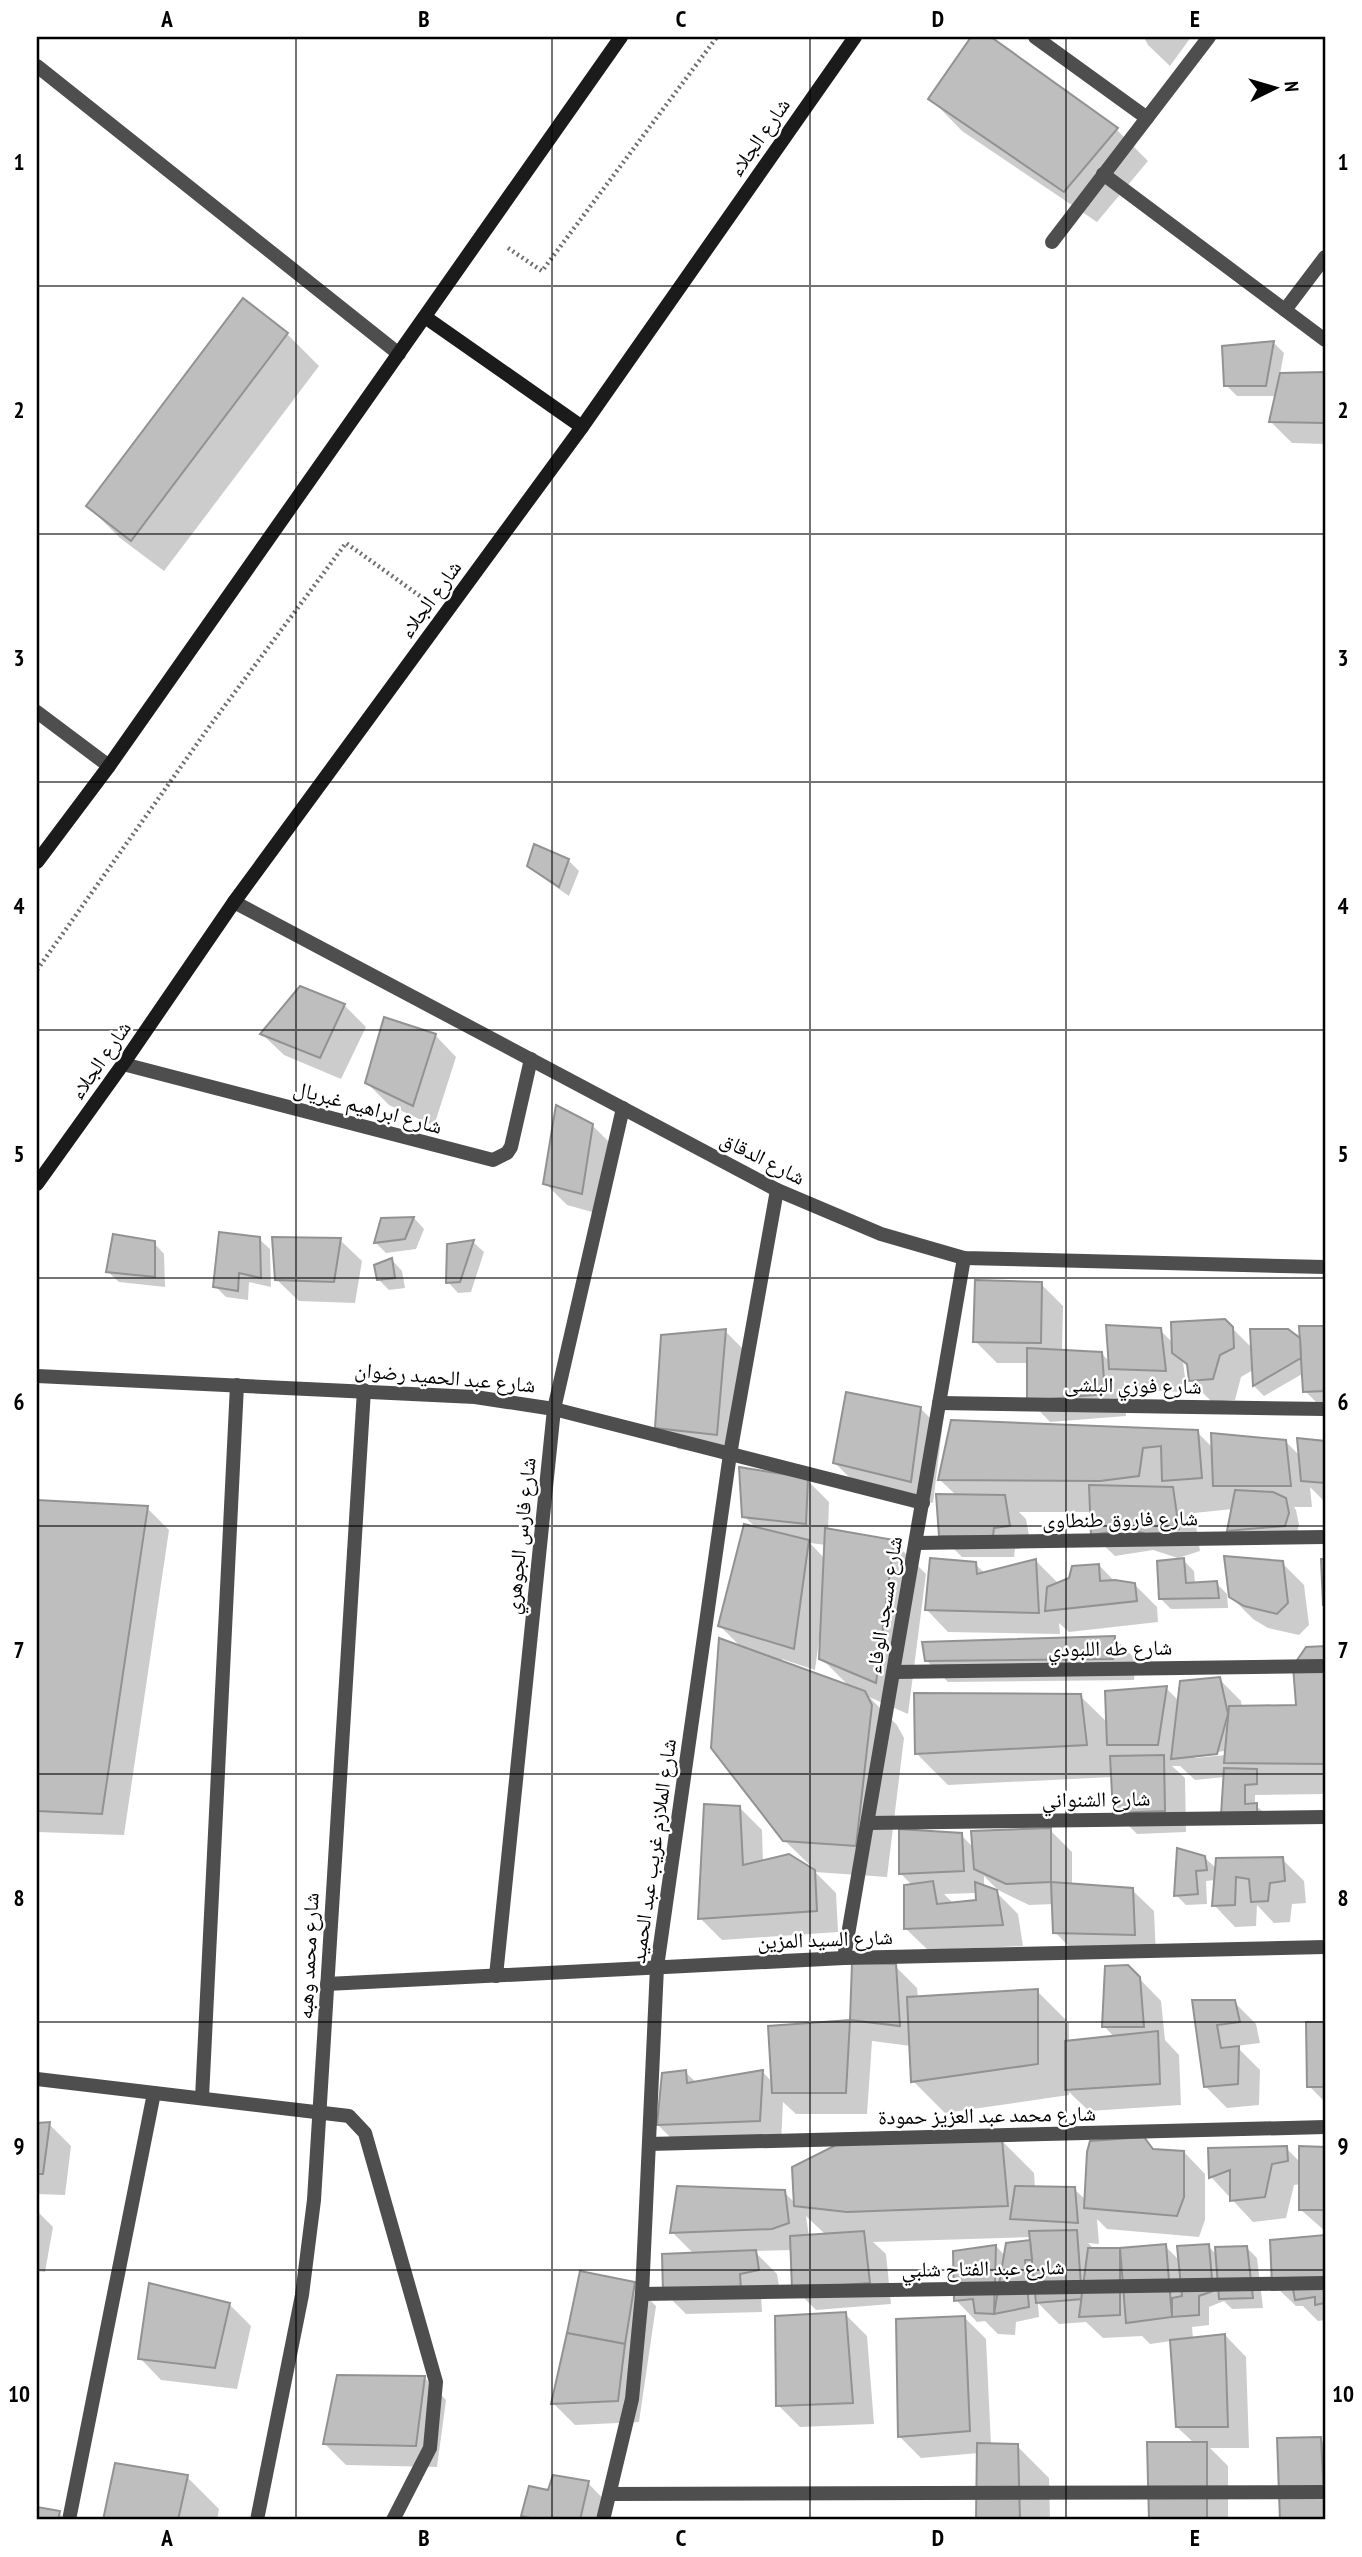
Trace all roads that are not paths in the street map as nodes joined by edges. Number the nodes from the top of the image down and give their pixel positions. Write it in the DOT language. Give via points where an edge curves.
graph roads {
  1 [pos="621,37"];
  2 [pos="855,37"];
  3 [pos="1035,37"];
  4 [pos="1209,37"];
  5 [pos="37,66"];
  6 [pos="1147,118"];
  7 [pos="1103,174"];
  8 [pos="1052,242"];
  9 [pos="1325,257"];
  10 [pos="1285,310"];
  11 [pos="425,317"];
  12 [pos="1325,340"];
  13 [pos="399,354"];
  14 [pos="582,427"];
  15 [pos="37,712"];
  16 [pos="109,765"];
  17 [pos="37,862"];
  18 [pos="234,902"];
  19 [pos="531,1059"];
  20 [pos="123,1064"];
  21 [pos="623,1108"];
  22 [pos="37,1184"];
  23 [pos="777,1191"];
  24 [pos="964,1258"];
  25 [pos="1325,1267"];
  26 [pos="37,1376"];
  27 [pos="237,1385"];
  28 [pos="364,1390"];
  29 [pos="939,1403"];
  30 [pos="554,1409"];
  31 [pos="1325,1409"];
  32 [pos="730,1454"];
  33 [pos="923,1503"];
  34 [pos="1325,1538"];
  35 [pos="916,1543"];
  36 [pos="1325,1666"];
  37 [pos="894,1672"];
  38 [pos="1325,1817"];
  39 [pos="868,1823"];
  40 [pos="1325,1947"];
  41 [pos="844,1958"];
  42 [pos="657,1967"];
  43 [pos="496,1976"];
  44 [pos="327,1984"];
  45 [pos="37,2080"];
  46 [pos="154,2093"];
  47 [pos="202,2098"];
  48 [pos="320,2113"];
  49 [pos="1325,2127"];
  50 [pos="649,2144"];
  51 [pos="1325,2283"];
  52 [pos="642,2294"];
  53 [pos="1325,2492"];
  54 [pos="610,2494"];
  55 [pos="69,2520"];
  56 [pos="257,2520"];
  57 [pos="393,2520"];
  58 [pos="603,2520"];
  1 -- 11 [label="main road"];
  2 -- 14 [label="main road, شارع الجلاء"];
  3 -- 6 [label="street"];
  4 -- 6 [label="street"];
  5 -- 13 [label="street"];
  6 -- 7 [label="street"];
  7 -- 8 [label="street"];
  7 -- 10 [label="street"];
  9 -- 10 [label="street"];
  10 -- 12 [label="street"];
  11 -- 13 [label="main road"];
  11 -- 14 [label="main road"];
  13 -- 16 [label="main road"];
  14 -- 18 [label="main road, شارع الجلاء"];
  15 -- 16 [label="street"];
  16 -- 17 [label="main road"];
  18 -- 19 [label="street, شارع الدقاق"];
  18 -- 20 [label="main road, شارع الجلاء"];
  19 -- 20 [label="street, شارع ابراهيم غبريال" via="511,1147 493,1160"];
  19 -- 21 [label="street, شارع الدقاق"];
  20 -- 22 [label="main road, شارع الجلاء"];
  21 -- 23 [label="street, شارع الدقاق"];
  21 -- 30 [label="street, شارع فارس الجوهري"];
  23 -- 24 [label="street, شارع الدقاق" via="881,1234"];
  23 -- 32 [label="street, شارع الملازم غريب عبد الحميد"];
  24 -- 25 [label="street, شارع الدقاق"];
  24 -- 29 [label="street, شارع مسجد الوفاء"];
  26 -- 27 [label="street, شارع عبد الحميد رضوان"];
  27 -- 28 [label="street, شارع عبد الحميد رضوان"];
  27 -- 47 [label="street"];
  28 -- 30 [label="street, شارع عبد الحميد رضوان" via="475,1397"];
  28 -- 44 [label="street, شارع محمد وهبه"];
  29 -- 31 [label="street, شارع فوزي البلشى"];
  29 -- 33 [label="street, شارع مسجد الوفاء"];
  30 -- 32 [label="street, شارع عبد الحميد رضوان"];
  30 -- 43 [label="street, شارع فارس الجوهري"];
  32 -- 33 [label="street, شارع عبد الحميد رضوان"];
  32 -- 42 [label="street, شارع الملازم غريب عبد الحميد"];
  33 -- 35 [label="street, شارع مسجد الوفاء"];
  34 -- 35 [label="street, شارع فاروق طنطاوى"];
  35 -- 37 [label="street, شارع مسجد الوفاء"];
  36 -- 37 [label="street, شارع طه اللبودي"];
  37 -- 39 [label="street, شارع مسجد الوفاء"];
  38 -- 39 [label="street, شارع الشنواني"];
  39 -- 41 [label="street, شارع مسجد الوفاء"];
  40 -- 41 [label="street, شارع السيد المزين"];
  41 -- 42 [label="street, شارع السيد المزين"];
  42 -- 43 [label="street, شارع السيد المزين"];
  42 -- 50 [label="street, شارع الملازم غريب عبد الحميد"];
  43 -- 44 [label="street, شارع السيد المزين"];
  44 -- 48 [label="street, شارع محمد وهبه"];
  45 -- 46 [label="street"];
  46 -- 47 [label="street"];
  46 -- 55 [label="street"];
  47 -- 48 [label="street"];
  48 -- 56 [label="street, شارع محمد وهبه" via="302,2295"];
  48 -- 57 [label="street" via="349,2116 365,2133 436,2382 430,2448"];
  49 -- 50 [label="street, شارع محمد عبد العزيز حمودة"];
  50 -- 52 [label="street, شارع الملازم غريب عبد الحميد"];
  51 -- 52 [label="street, شارع عبد الفتاح شلبي"];
  52 -- 54 [label="street, شارع الملازم غريب عبد الحميد" via="632,2399"];
  53 -- 54 [label="street"];
  54 -- 58 [label="street, شارع الملازم غريب عبد الحميد"];
}
